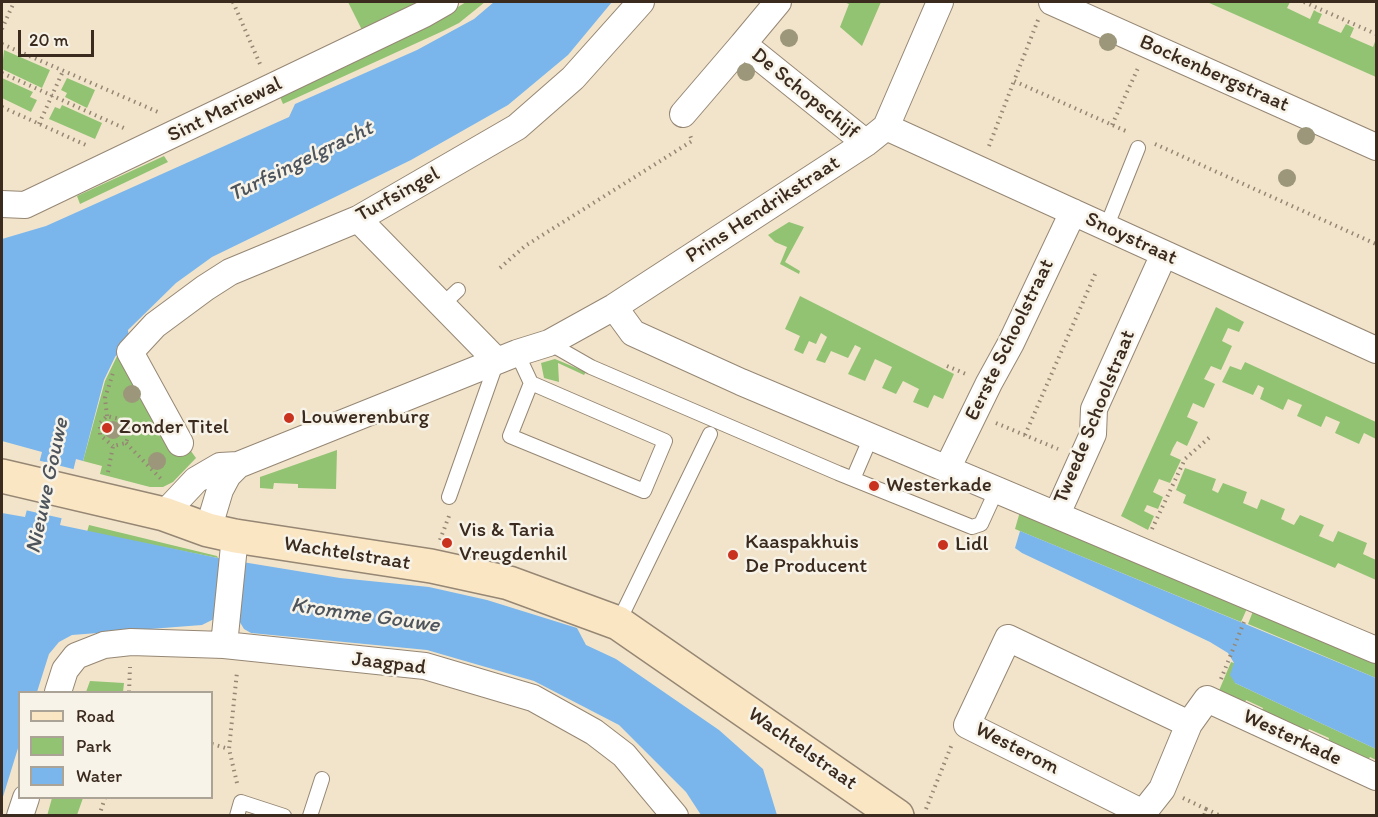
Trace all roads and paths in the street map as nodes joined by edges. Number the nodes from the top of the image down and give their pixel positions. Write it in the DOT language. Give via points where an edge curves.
graph roads {
  1 [pos="14,2"];
  2 [pos="233,2"];
  3 [pos="445,2"];
  4 [pos="641,2"];
  5 [pos="778,2"];
  6 [pos="940,2"];
  7 [pos="1304,2"];
  8 [pos="1047,6"];
  9 [pos="2,30"];
  10 [pos="1377,34"];
  11 [pos="2,44"];
  12 [pos="743,44"];
  13 [pos="1148,45"];
  14 [pos="63,71"];
  15 [pos="2,73"];
  16 [pos="1014,81"];
  17 [pos="277,84"];
  18 [pos="52,95"];
  19 [pos="2,107"];
  20 [pos="683,114"];
  21 [pos="151,117"];
  22 [pos="39,124"];
  23 [pos="135,125"];
  24 [pos="1112,125"];
  25 [pos="126,129"];
  26 [pos="117,134"];
  27 [pos="876,135"];
  28 [pos="97,142"];
  29 [pos="1141,143"];
  30 [pos="1377,147"];
  31 [pos="979,168"];
  32 [pos="2,204"];
  33 [pos="1073,212"];
  34 [pos="358,219"];
  35 [pos="1106,228"];
  36 [pos="1377,244"];
  37 [pos="1164,254"];
  38 [pos="500,268"];
  39 [pos="1096,272"];
  40 [pos="614,307"];
  41 [pos="549,343"];
  42 [pos="1377,350"];
  43 [pos="130,352"];
  44 [pos="507,357"];
  45 [pos="531,383"];
  46 [pos="973,414"];
  47 [pos="107,416"];
  48 [pos="711,434"];
  49 [pos="1025,435"];
  50 [pos="1212,435"];
  51 [pos="871,437"];
  52 [pos="180,442"];
  53 [pos="126,443"];
  54 [pos="113,446"];
  55 [pos="1080,459"];
  56 [pos="238,465"];
  57 [pos="947,469"];
  58 [pos="853,479"];
  59 [pos="17,480"];
  60 [pos="997,489"];
  61 [pos="87,496"];
  62 [pos="449,497"];
  63 [pos="171,505"];
  64 [pos="1056,514"];
  65 [pos="225,542"];
  66 [pos="1142,552"];
  67 [pos="431,566"];
  68 [pos="1247,615"];
  69 [pos="618,623"];
  70 [pos="230,638"];
  71 [pos="1377,650"];
  72 [pos="1228,662"];
  73 [pos="61,681"];
  74 [pos="130,681"];
  75 [pos="129,691"];
  76 [pos="1207,699"];
  77 [pos="967,724"];
  78 [pos="1189,724"];
  79 [pos="213,744"];
  80 [pos="229,749"];
  81 [pos="1377,777"];
  82 [pos="322,779"];
  83 [pos="26,799"];
  84 [pos="105,799"];
  85 [pos="241,802"];
  86 [pos="1206,809"];
  87 [pos="20,816"];
  88 [pos="99,816"];
  89 [pos="237,816"];
  90 [pos="284,816"];
  91 [pos="310,816"];
  92 [pos="675,816"];
  93 [pos="897,816"];
  94 [pos="924,816"];
  95 [pos="1221,816"];
  1 -- 9 [label="path"];
  2 -- 17 [label="path"];
  3 -- 17 [label="street, Sint Mariewal"];
  4 -- 34 [label="street, Turfsingel" via="598,52 534,114"];
  5 -- 12 [label="street, De Schopschijf"];
  6 -- 27 [label="street"];
  7 -- 10 [label="path"];
  8 -- 13 [label="street, Bockenbergstraat"];
  8 -- 16 [label="path"];
  11 -- 14 [label="path"];
  12 -- 20 [label="street, De Schopschijf"];
  12 -- 27 [label="street, De Schopschijf"];
  13 -- 24 [label="path"];
  13 -- 30 [label="street, Bockenbergstraat"];
  14 -- 18 [label="path"];
  14 -- 21 [label="path" via="159,113"];
  15 -- 18 [label="path"];
  16 -- 24 [label="path"];
  16 -- 31 [label="path"];
  17 -- 32 [label="street, Sint Mariewal" via="25,205"];
  18 -- 22 [label="path"];
  18 -- 25 [label="path"];
  19 -- 22 [label="path"];
  20 -- 38 [label="path" via="692,141 525,246"];
  22 -- 28 [label="path" via="87,147"];
  23 -- 25 [label="path"];
  24 -- 29 [label="path"];
  25 -- 26 [label="path"];
  27 -- 31 [label="street, Snoystraat"];
  27 -- 40 [label="street, Prins Hendrikstraat"];
  29 -- 35 [label="lane"];
  29 -- 36 [label="path"];
  31 -- 33 [label="street, Snoystraat"];
  33 -- 35 [label="street, Snoystraat"];
  33 -- 46 [label="street, Eerste Schoolstraat"];
  34 -- 43 [label="street, Turfsingel" via="230,272 155,325"];
  34 -- 44 [label="street" via="450,297"];
  35 -- 37 [label="street, Snoystraat"];
  37 -- 42 [label="street, Snoystraat"];
  37 -- 55 [label="street, Tweede Schoolstraat" via="1094,409 1093,434"];
  39 -- 49 [label="path"];
  40 -- 41 [label="street, Prins Hendrikstraat"];
  40 -- 51 [label="street" via="633,333"];
  41 -- 44 [label="street, Prins Hendrikstraat"];
  41 -- 58 [label="lane" via="591,367"];
  43 -- 47 [label="path" via="114,370 105,398"];
  43 -- 52 [label="street"];
  44 -- 45 [label="lane"];
  44 -- 56 [label="street, Prins Hendrikstraat"];
  44 -- 62 [label="lane"];
  45 -- 45 [label="lane" via="510,436 644,491 665,441"];
  46 -- 49 [label="path"];
  46 -- 57 [label="street, Eerste Schoolstraat"];
  47 -- 53 [label="path" via="117,417 128,425"];
  47 -- 54 [label="path" via="100,423 100,435"];
  48 -- 69 [label="lane"];
  49 -- 55 [label="path"];
  50 -- 66 [label="path" via="1185,459"];
  51 -- 57 [label="street"];
  51 -- 58 [label="lane"];
  53 -- 54 [label="path"];
  53 -- 63 [label="path"];
  54 -- 61 [label="path"];
  55 -- 64 [label="street, Tweede Schoolstraat"];
  56 -- 63 [label="street, Prins Hendrikstraat" via="220,466 195,480"];
  56 -- 65 [label="street" via="220,490"];
  57 -- 60 [label="street"];
  58 -- 60 [label="lane" via="972,527 981,524"];
  59 -- 61 [label="main road, Wachtelstraat"];
  60 -- 64 [label="street"];
  61 -- 63 [label="main road, Wachtelstraat"];
  62 -- 67 [label="path" via="453,506"];
  63 -- 65 [label="main road, Wachtelstraat"];
  64 -- 66 [label="street"];
  65 -- 67 [label="main road, Wachtelstraat"];
  65 -- 70 [label="street"];
  66 -- 71 [label="street"];
  67 -- 69 [label="main road, Wachtelstraat" via="509,583"];
  68 -- 72 [label="path"];
  69 -- 93 [label="main road, Wachtelstraat"];
  70 -- 73 [label="street, Jaagpad" via="104,645 76,656"];
  70 -- 80 [label="path"];
  70 -- 92 [label="street, Jaagpad" via="425,666 533,699 594,732 624,755"];
  74 -- 75 [label="path"];
  76 -- 78 [label="street, Westerom"];
  76 -- 81 [label="street, Westerkade"];
  77 -- 78 [label="street, Westerom" via="1008,638"];
  77 -- 78 [label="street, Westerom" via="1143,813 1162,789"];
  77 -- 94 [label="path" via="955,737"];
  79 -- 80 [label="path"];
  80 -- 85 [label="path"];
  82 -- 91 [label="lane"];
  83 -- 87 [label="street"];
  84 -- 88 [label="path"];
  85 -- 89 [label="lane"];
  85 -- 90 [label="lane"];
  86 -- 95 [label="path"];
}
